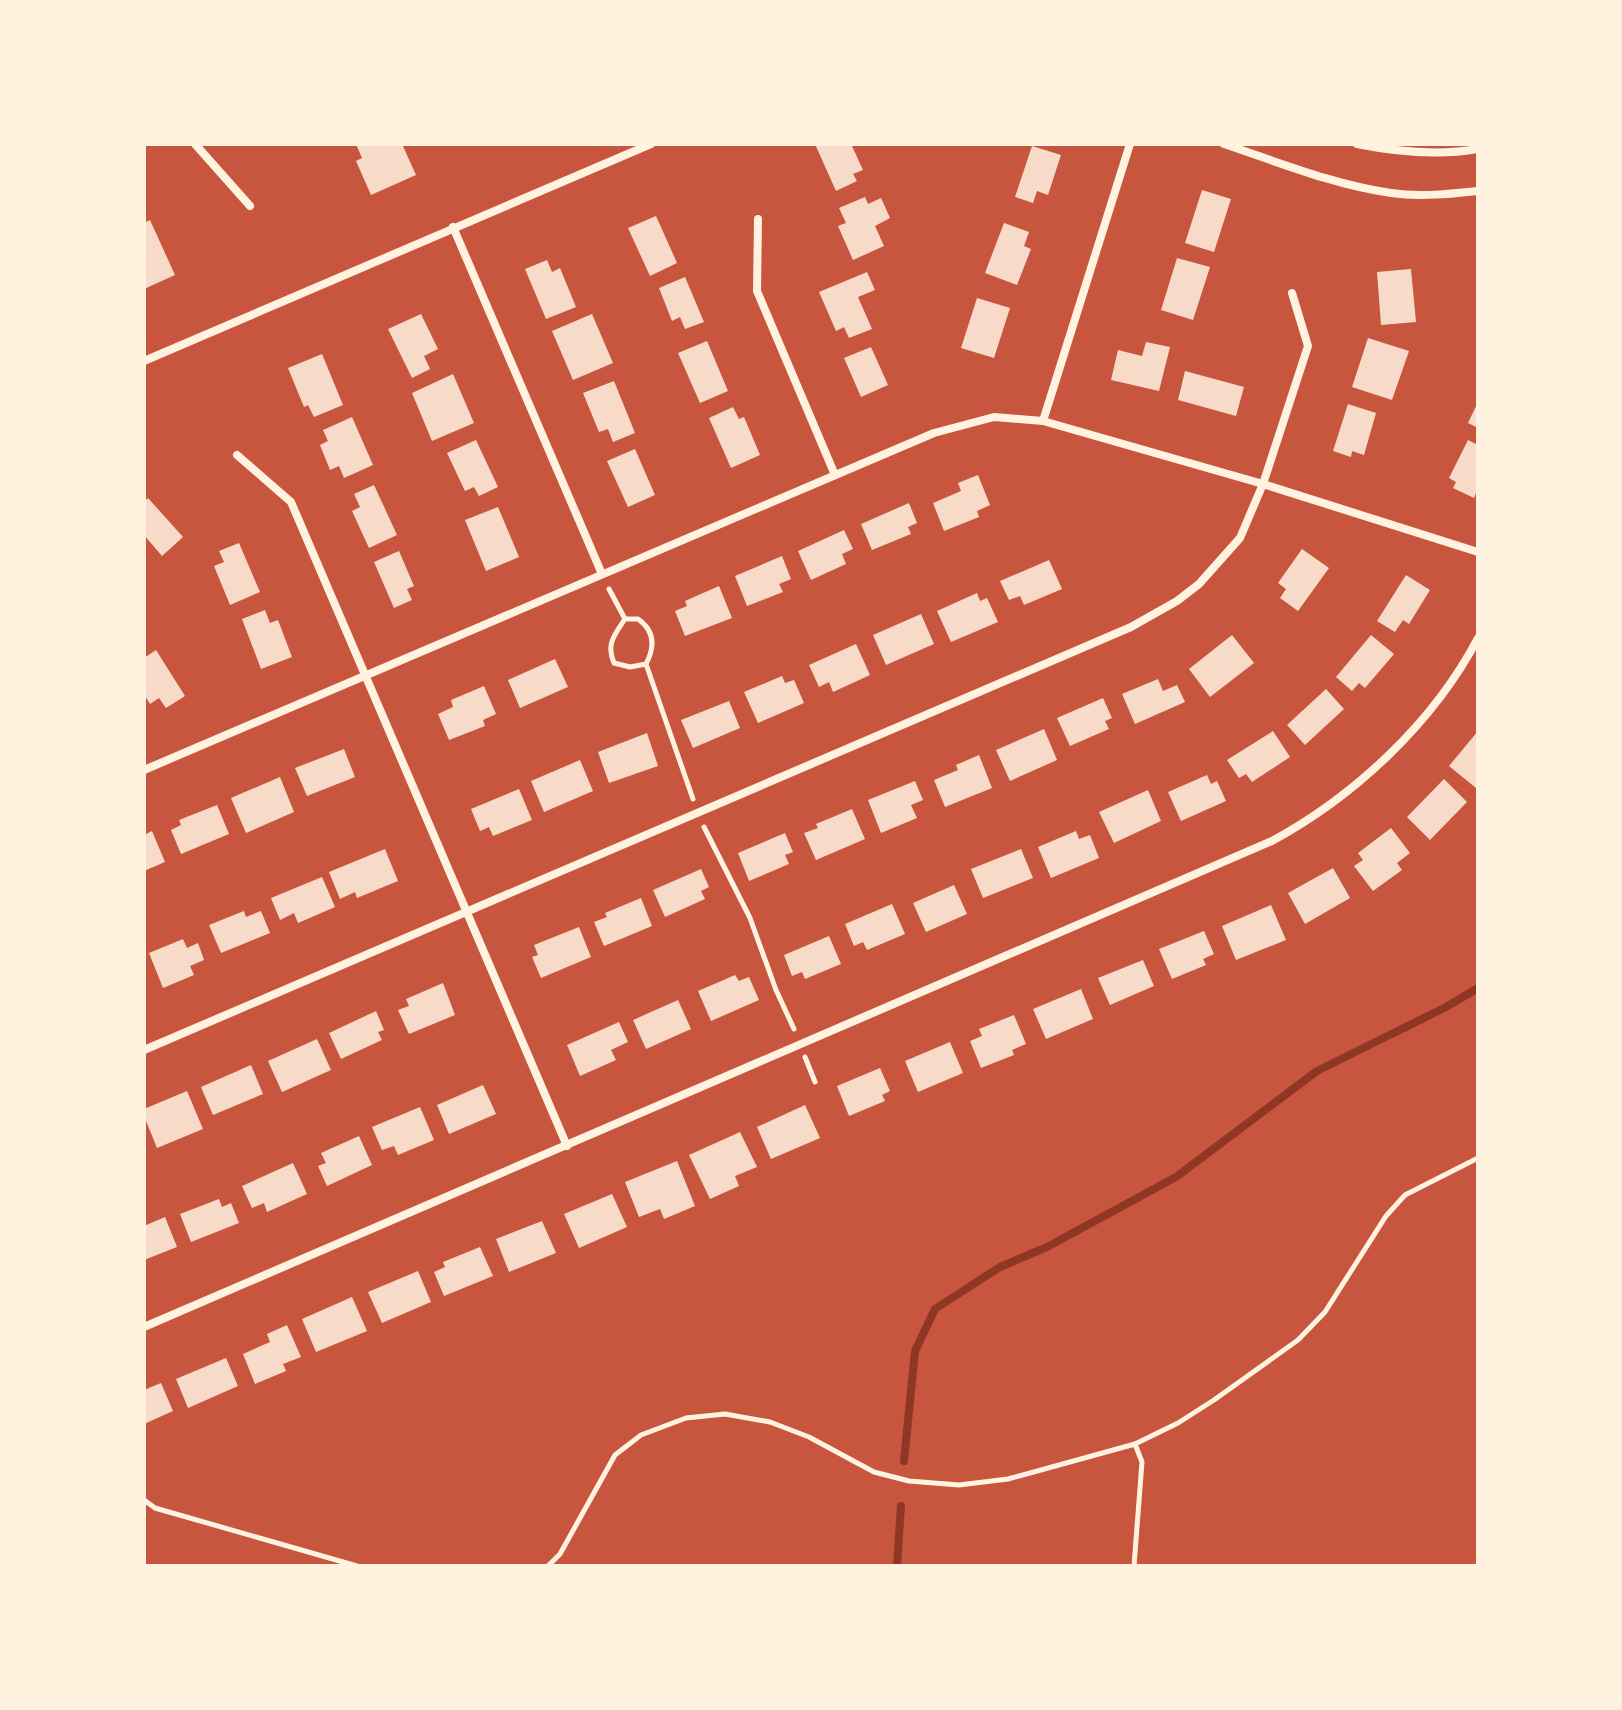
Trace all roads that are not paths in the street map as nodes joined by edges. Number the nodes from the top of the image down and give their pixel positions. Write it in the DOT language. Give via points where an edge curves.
graph roads {
  1 [pos="195,144"];
  2 [pos="651,144"];
  3 [pos="1130,144"];
  4 [pos="1224,144"];
  5 [pos="1357,144"];
  6 [pos="1478,149"];
  7 [pos="1478,191"];
  8 [pos="250,206"];
  9 [pos="758,219"];
  10 [pos="453,227"];
  11 [pos="1292,293"];
  12 [pos="144,361"];
  13 [pos="1043,421"];
  14 [pos="237,455"];
  15 [pos="835,475"];
  16 [pos="1263,484"];
  17 [pos="1478,552"];
  18 [pos="602,574"];
  19 [pos="1478,638"];
  20 [pos="367,675"];
  21 [pos="144,770"];
  22 [pos="466,911"];
  23 [pos="144,1050"];
  24 [pos="567,1146"];
  25 [pos="144,1327"];
  1 -- 8 [label="street"];
  2 -- 10 [label="street"];
  3 -- 13 [label="street"];
  4 -- 7 [label="street" via="1393,193"];
  5 -- 6 [label="street" via="1430,153"];
  9 -- 15 [label="street" via="757,291"];
  10 -- 12 [label="street"];
  10 -- 18 [label="street"];
  11 -- 16 [label="street" via="1308,346"];
  13 -- 15 [label="street" via="994,417 960,424"];
  13 -- 16 [label="street"];
  14 -- 20 [label="street" via="291,502"];
  15 -- 18 [label="street"];
  16 -- 17 [label="street"];
  16 -- 22 [label="street" via="1240,538 1219,564 1177,601 1131,627"];
  18 -- 20 [label="street"];
  19 -- 24 [label="street" via="1456,675 1386,758 1302,825 1231,861"];
  20 -- 21 [label="street"];
  20 -- 22 [label="street"];
  22 -- 23 [label="street"];
  22 -- 24 [label="street"];
  24 -- 25 [label="street"];
}
